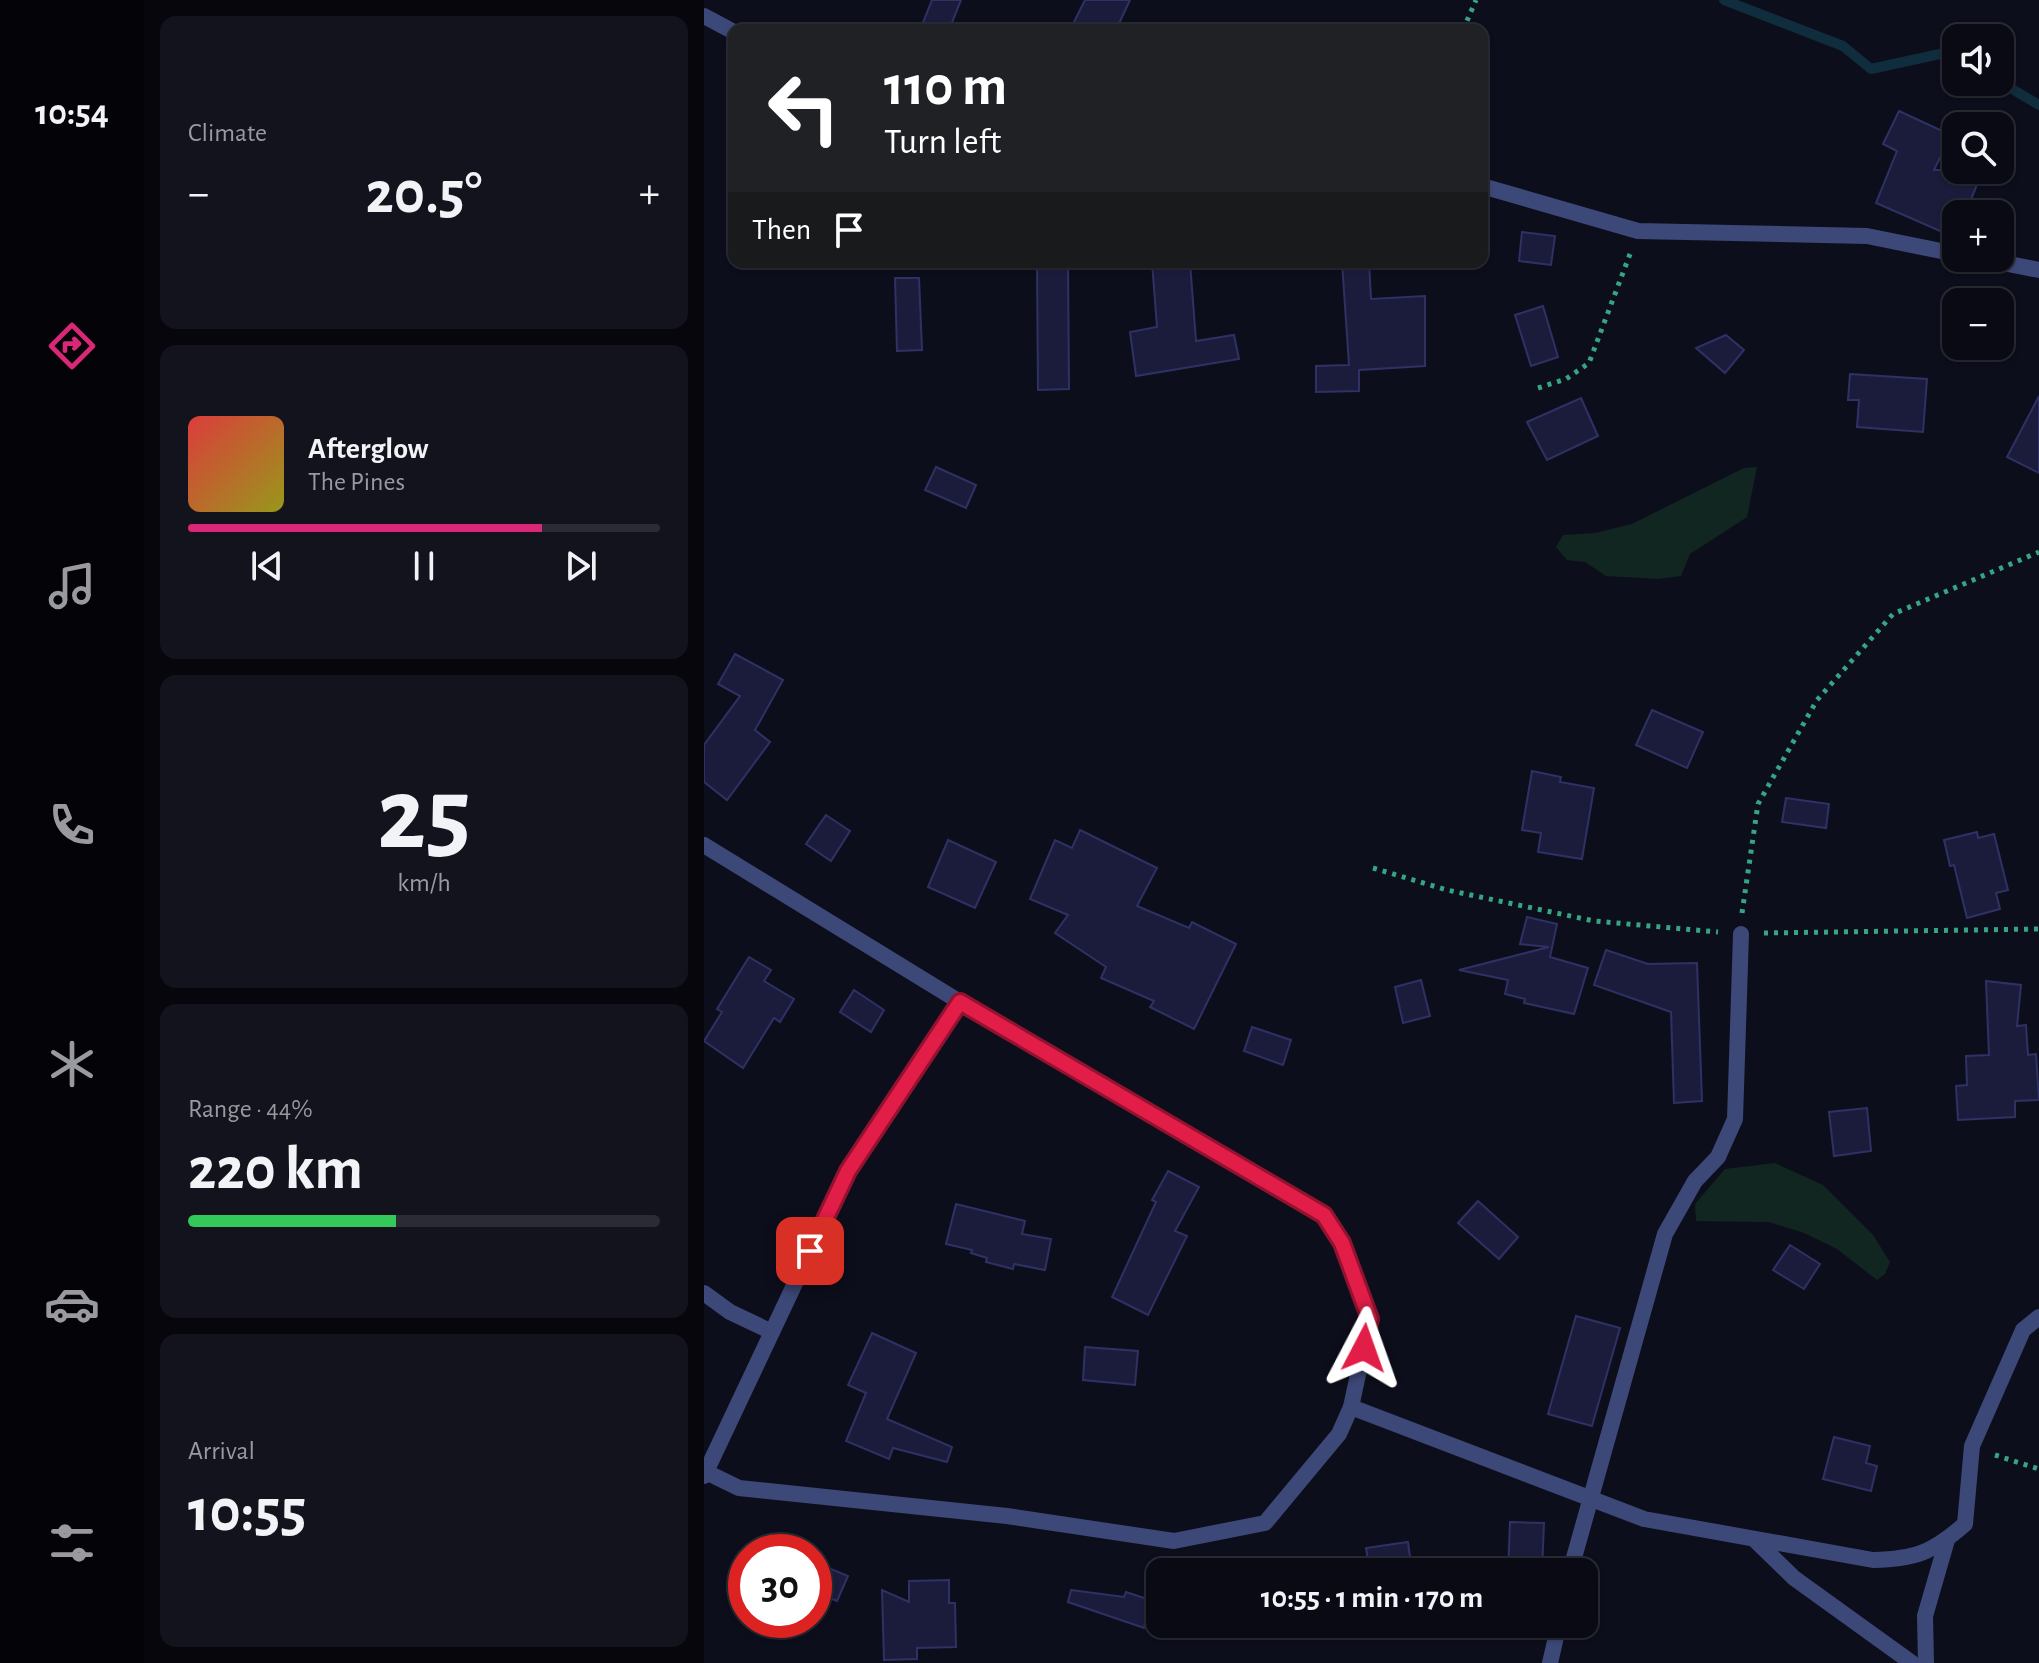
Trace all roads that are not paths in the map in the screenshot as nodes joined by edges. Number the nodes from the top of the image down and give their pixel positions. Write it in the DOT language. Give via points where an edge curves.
graph roads {
  1 [pos="704,16"];
  2 [pos="728,29"];
  3 [pos="1488,188"];
  4 [pos="1942,251"];
  5 [pos="2014,265"];
  6 [pos="2039,270"];
  7 [pos="704,845"];
  8 [pos="1741,934"];
  9 [pos="960,1002"];
  10 [pos="704,1293"];
  11 [pos="2039,1317"];
  12 [pos="772,1332"];
  13 [pos="1351,1407"];
  14 [pos="705,1474"];
  15 [pos="1590,1499"];
  16 [pos="1755,1540"];
  17 [pos="1947,1540"];
  18 [pos="1574,1558"];
  19 [pos="1556,1638"];
  20 [pos="1550,1663"];
  21 [pos="1912,1663"];
  22 [pos="1926,1663"];
  1 -- 2 [label="street"];
  3 -- 4 [label="street" via="1638,231 1867,236"];
  5 -- 6 [label="street"];
  7 -- 9 [label="street"];
  8 -- 15 [label="street" via="1735,1119 1718,1157 1695,1181 1665,1234"];
  9 -- 12 [label="street" via="848,1171"];
  9 -- 13 [label="street" via="1324,1215 1342,1243 1370,1319"];
  10 -- 12 [label="street"];
  11 -- 17 [label="street" via="2023,1330 1972,1446 1965,1524"];
  12 -- 14 [label="street"];
  13 -- 14 [label="street" via="1339,1434 1265,1523 1174,1541 1007,1516 739,1488"];
  13 -- 15 [label="street"];
  15 -- 16 [label="street" via="1644,1519"];
  15 -- 18 [label="street"];
  16 -- 17 [label="street" via="1873,1560 1911,1559"];
  16 -- 21 [label="street" via="1794,1578"];
  17 -- 22 [label="street" via="1925,1616"];
  19 -- 20 [label="street"];
}
